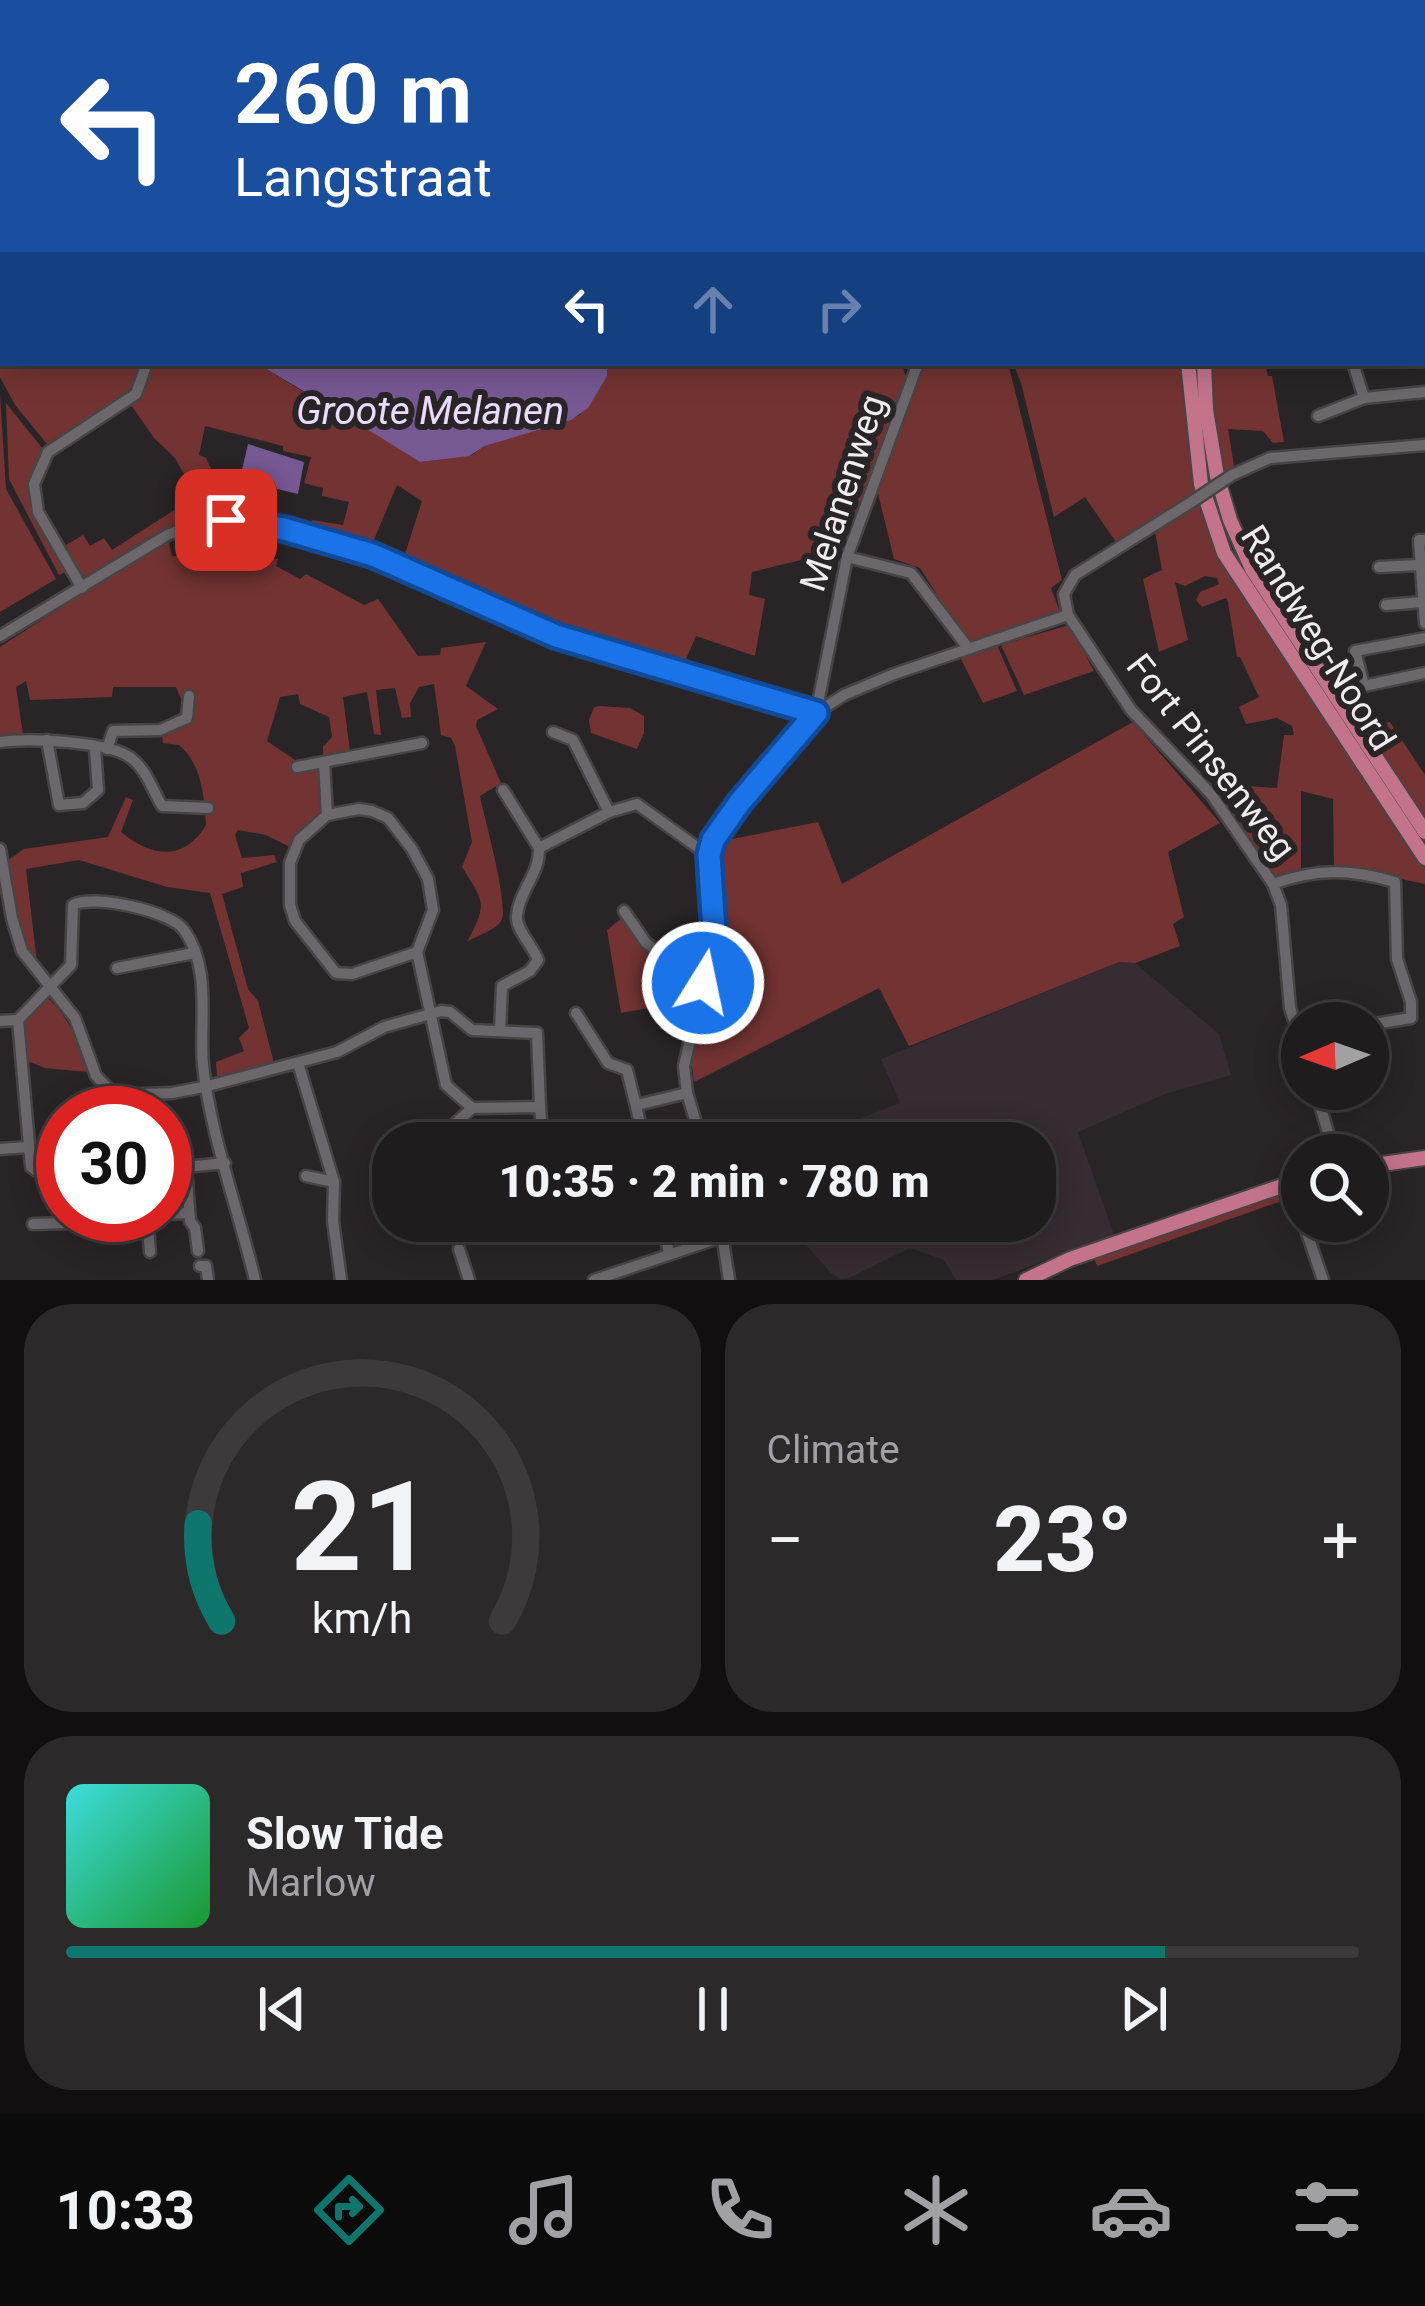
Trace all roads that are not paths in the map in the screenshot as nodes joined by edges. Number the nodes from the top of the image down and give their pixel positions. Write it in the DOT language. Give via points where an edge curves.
graph roads {
  1 [pos="146,366"];
  2 [pos="915,366"];
  3 [pos="1188,366"];
  4 [pos="1204,366"];
  5 [pos="1354,366"];
  6 [pos="1425,392"];
  7 [pos="1364,398"];
  8 [pos="1318,416"];
  9 [pos="1425,445"];
  10 [pos="1425,540"];
  11 [pos="847,557"];
  12 [pos="1420,565"];
  13 [pos="1379,567"];
  14 [pos="82,588"];
  15 [pos="1423,602"];
  16 [pos="1386,605"];
  17 [pos="1068,615"];
  18 [pos="1425,623"];
  19 [pos="0,636"];
  20 [pos="1425,638"];
  21 [pos="969,649"];
  22 [pos="1425,674"];
  23 [pos="189,696"];
  24 [pos="816,713"];
  25 [pos="553,732"];
  26 [pos="47,740"];
  27 [pos="0,742"];
  28 [pos="422,743"];
  29 [pos="101,749"];
  30 [pos="324,762"];
  31 [pos="297,767"];
  32 [pos="502,790"];
  33 [pos="208,808"];
  34 [pos="609,812"];
  35 [pos="327,815"];
  36 [pos="1425,832"];
  37 [pos="538,848"];
  38 [pos="0,849"];
  39 [pos="709,855"];
  40 [pos="1425,859"];
  41 [pos="1273,884"];
  42 [pos="624,910"];
  43 [pos="16,934"];
  44 [pos="0,935"];
  45 [pos="417,952"];
  46 [pos="194,953"];
  47 [pos="117,968"];
  48 [pos="703,983"];
  49 [pos="50,987"];
  50 [pos="1406,988"];
  51 [pos="1425,988"];
  52 [pos="1290,1002"];
  53 [pos="431,1012"];
  54 [pos="576,1013"];
  55 [pos="1425,1016"];
  56 [pos="1411,1018"];
  57 [pos="18,1019"];
  58 [pos="0,1021"];
  59 [pos="1389,1022"];
  60 [pos="500,1030"];
  61 [pos="298,1063"];
  62 [pos="208,1086"];
  63 [pos="687,1094"];
  64 [pos="638,1105"];
  65 [pos="540,1107"];
  66 [pos="472,1108"];
  67 [pos="457,1122"];
  68 [pos="541,1122"];
  69 [pos="641,1122"];
  70 [pos="696,1122"];
  71 [pos="28,1147"];
  72 [pos="0,1149"];
  73 [pos="1425,1158"];
  74 [pos="226,1163"];
  75 [pos="1389,1163"];
  76 [pos="192,1166"];
  77 [pos="36,1173"];
  78 [pos="306,1176"];
  79 [pos="334,1182"];
  80 [pos="1281,1186"];
  81 [pos="33,1224"];
  82 [pos="36,1224"];
  83 [pos="192,1226"];
  84 [pos="150,1242"];
  85 [pos="667,1242"];
  86 [pos="705,1242"];
  87 [pos="723,1242"];
  88 [pos="1310,1242"];
  89 [pos="459,1249"];
  90 [pos="198,1251"];
  91 [pos="151,1252"];
  92 [pos="669,1253"];
  93 [pos="1081,1258"];
  94 [pos="200,1266"];
  95 [pos="622,1275"];
  96 [pos="208,1280"];
  97 [pos="255,1280"];
  98 [pos="341,1280"];
  99 [pos="469,1280"];
  100 [pos="594,1280"];
  101 [pos="729,1280"];
  102 [pos="1025,1280"];
  103 [pos="1043,1280"];
  104 [pos="1323,1280"];
  1 -- 14 [label="street" via="136,394 48,452 34,484 38,512"];
  2 -- 11 [label="street, Melanenweg"];
  3 -- 40 [label="main road, Randweg-Noord" via="1201,484 1224,553"];
  4 -- 36 [label="main road, Randweg-Noord" via="1217,476 1252,569"];
  5 -- 7 [label="street"];
  6 -- 7 [label="street"];
  7 -- 8 [label="street"];
  9 -- 17 [label="street, Fort Pinsenweg, bridge" via="1270,458 1232,475 1066,585"];
  10 -- 12 [label="street"];
  11 -- 21 [label="street" via="911,573"];
  11 -- 24 [label="street, Melanenweg"];
  12 -- 13 [label="street"];
  12 -- 15 [label="street"];
  14 -- 19 [label="street"];
  14 -- 24 [label="street" via="187,526 267,525 408,568 556,636"];
  15 -- 16 [label="street"];
  15 -- 18 [label="street"];
  17 -- 21 [label="street"];
  17 -- 41 [label="street, Fort Pinsenweg" via="1131,710 1211,794"];
  20 -- 22 [label="street" via="1355,651 1364,686"];
  21 -- 24 [label="street" via="868,683"];
  23 -- 29 [label="street" via="187,718 160,730 112,731"];
  24 -- 39 [label="street" via="740,802"];
  25 -- 34 [label="street" via="573,740"];
  26 -- 27 [label="street"];
  26 -- 29 [label="street"];
  26 -- 29 [label="street" via="59,805 83,803 98,790"];
  28 -- 30 [label="street"];
  29 -- 33 [label="street" via="131,758 157,798 177,809"];
  30 -- 31 [label="street"];
  30 -- 35 [label="street"];
  32 -- 37 [label="street"];
  34 -- 37 [label="street"];
  34 -- 39 [label="street" via="646,808"];
  35 -- 45 [label="street" via="372,811 412,849 432,895"];
  35 -- 45 [label="street" via="298,840 290,863 290,905 303,936 337,973"];
  37 -- 60 [label="street" via="517,922 538,960 502,986"];
  38 -- 43 [label="street"];
  39 -- 48 [label="street" via="714,930"];
  41 -- 50 [label="street" via="1336,869 1395,882 1396,959"];
  41 -- 52 [label="street, Fort Pinsenweg"];
  42 -- 48 [label="street" via="646,943"];
  43 -- 44 [label="street"];
  43 -- 49 [label="street"];
  45 -- 53 [label="street"];
  46 -- 47 [label="street"];
  46 -- 49 [label="street" via="177,923 104,899 81,901 70,912 71,965"];
  46 -- 62 [label="street"];
  48 -- 63 [label="street" via="686,1049"];
  49 -- 57 [label="street"];
  49 -- 62 [label="street" via="112,1093"];
  50 -- 51 [label="street"];
  50 -- 56 [label="street"];
  53 -- 60 [label="street" via="450,1012 472,1030"];
  53 -- 61 [label="street"];
  53 -- 66 [label="street" via="446,1085"];
  54 -- 64 [label="street" via="608,1064 627,1070"];
  55 -- 56 [label="street"];
  56 -- 59 [label="street"];
  57 -- 58 [label="street"];
  57 -- 71 [label="street"];
  60 -- 65 [label="street" via="537,1033"];
  61 -- 62 [label="street"];
  61 -- 79 [label="street"];
  62 -- 74 [label="street"];
  63 -- 64 [label="street"];
  63 -- 70 [label="street"];
  64 -- 69 [label="street"];
  65 -- 66 [label="street"];
  65 -- 68 [label="street"];
  66 -- 67 [label="street"];
  71 -- 72 [label="street"];
  71 -- 77 [label="street"];
  73 -- 75 [label="main road"];
  74 -- 76 [label="street"];
  74 -- 97 [label="street"];
  78 -- 79 [label="street"];
  79 -- 98 [label="street"];
  80 -- 93 [label="main road"];
  81 -- 82 [label="street"];
  83 -- 90 [label="street"];
  84 -- 91 [label="street"];
  85 -- 92 [label="street"];
  86 -- 92 [label="street"];
  87 -- 101 [label="street"];
  88 -- 104 [label="street"];
  89 -- 99 [label="street"];
  92 -- 95 [label="street"];
  93 -- 102 [label="main road"];
  93 -- 103 [label="main road"];
  94 -- 96 [label="street"];
  95 -- 100 [label="street"];
}
